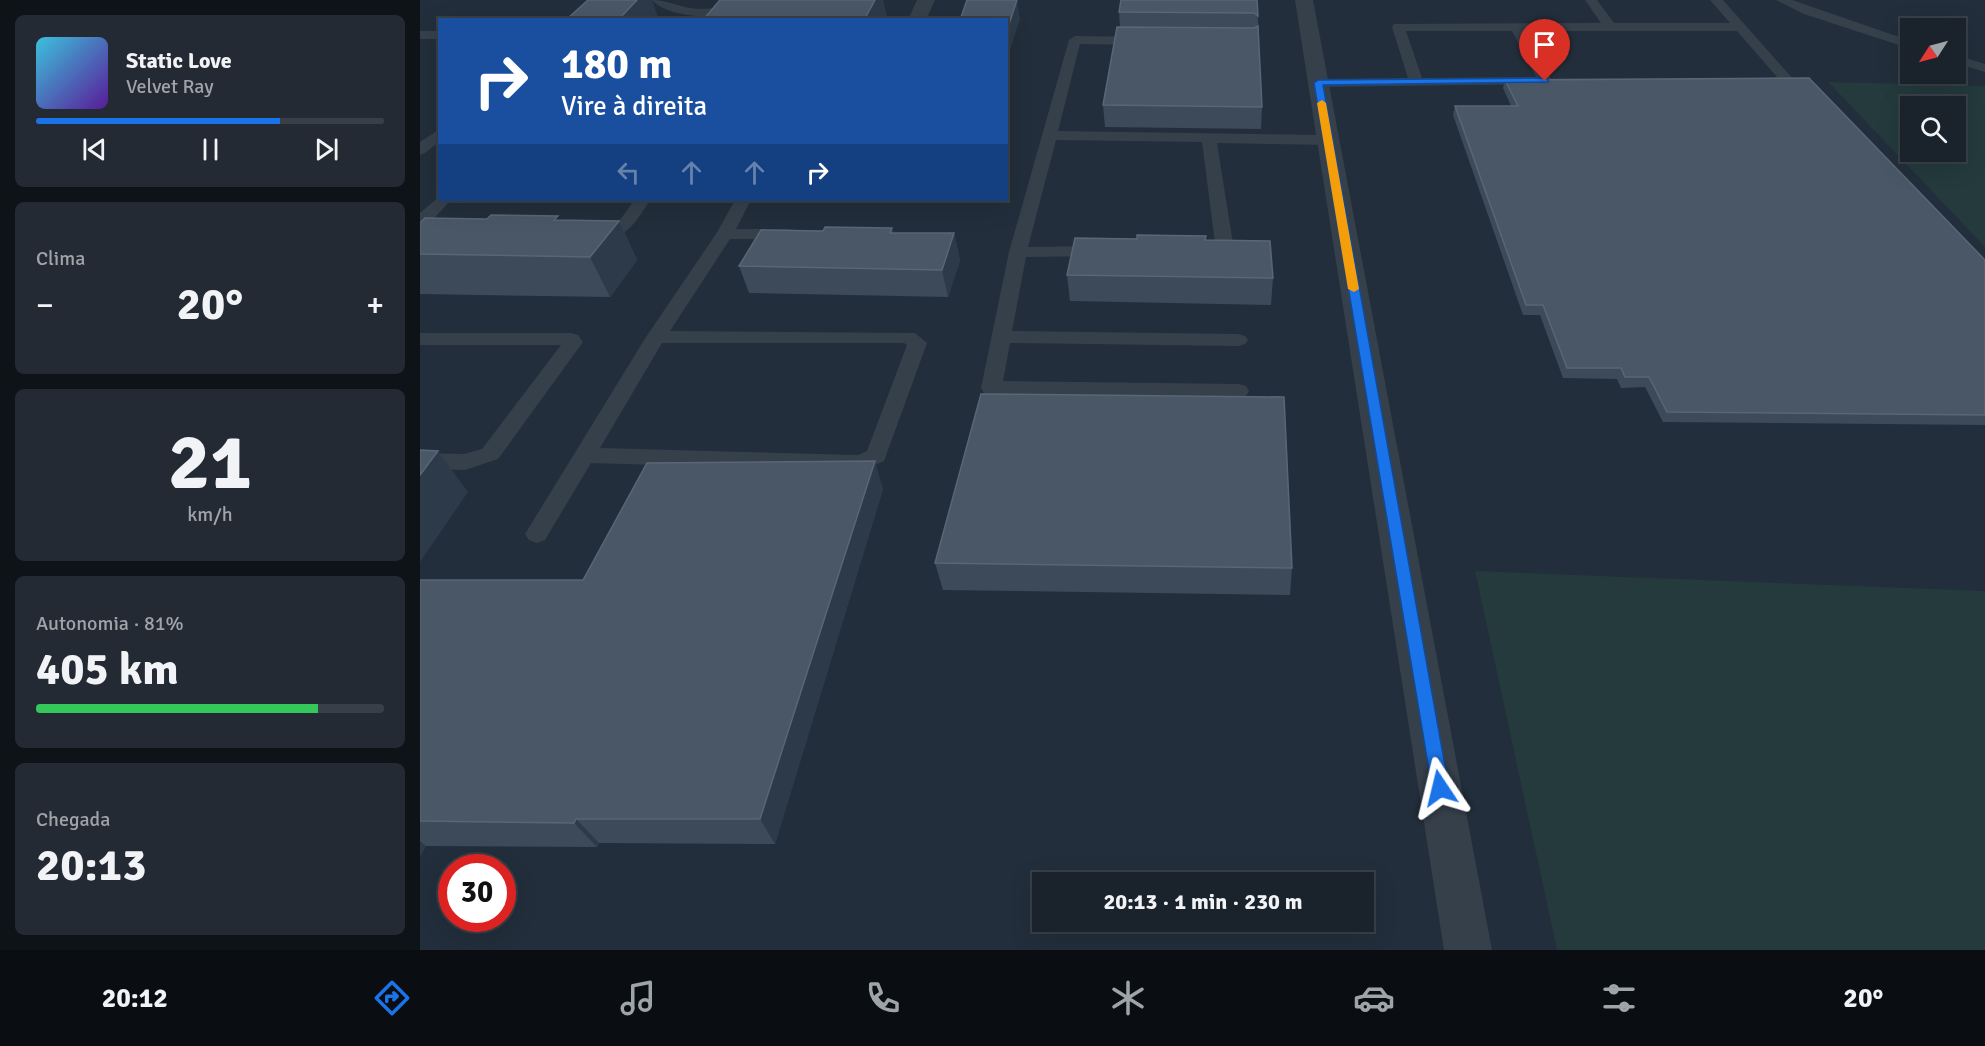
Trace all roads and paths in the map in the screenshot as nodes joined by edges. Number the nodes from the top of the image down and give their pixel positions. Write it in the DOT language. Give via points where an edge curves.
graph roads {
  1 [pos="658,0"];
  2 [pos="768,0"];
  3 [pos="926,0"];
  4 [pos="1304,0"];
  5 [pos="1590,0"];
  6 [pos="1716,0"];
  7 [pos="1782,0"];
  8 [pos="699,16"];
  9 [pos="917,18"];
  10 [pos="1516,27"];
  11 [pos="1610,27"];
  12 [pos="1738,27"];
  13 [pos="420,35"];
  14 [pos="438,35"];
  15 [pos="1158,41"];
  16 [pos="1900,41"];
  17 [pos="1966,62"];
  18 [pos="1985,68"];
  19 [pos="1742,81"];
  20 [pos="1416,82"];
  21 [pos="1318,83"];
  22 [pos="438,134"];
  23 [pos="420,135"];
  24 [pos="1049,135"];
  25 [pos="1209,137"];
  26 [pos="1328,140"];
  27 [pos="420,150"];
  28 [pos="442,201"];
  29 [pos="641,201"];
  30 [pos="742,201"];
  31 [pos="424,228"];
  32 [pos="579,234"];
  33 [pos="725,234"];
  34 [pos="807,234"];
  35 [pos="1123,251"];
  36 [pos="1181,251"];
  37 [pos="1018,252"];
  38 [pos="656,337"];
  39 [pos="1002,337"];
  40 [pos="420,339"];
  41 [pos="1238,340"];
  42 [pos="1239,391"];
  43 [pos="583,455"];
  44 [pos="420,461"];
  45 [pos="537,534"];
  46 [pos="1468,950"];
  1 -- 8 [label="lane" via="672,10"];
  2 -- 8 [label="lane"];
  3 -- 9 [label="street"];
  4 -- 21 [label="street"];
  5 -- 11 [label="lane"];
  6 -- 12 [label="lane"];
  7 -- 16 [label="lane"];
  10 -- 11 [label="lane"];
  10 -- 20 [label="lane" via="1398,27"];
  10 -- 20 [label="lane" via="1551,81"];
  11 -- 12 [label="lane"];
  12 -- 19 [label="lane" via="1788,81"];
  13 -- 14 [label="lane"];
  15 -- 24 [label="lane" via="1075,40"];
  17 -- 18 [label="lane"];
  20 -- 21 [label="lane"];
  21 -- 26 [label="street"];
  22 -- 23 [label="lane"];
  22 -- 27 [label="lane"];
  24 -- 25 [label="lane"];
  24 -- 37 [label="lane"];
  25 -- 26 [label="lane"];
  25 -- 36 [label="lane" via="1224,244 1216,251"];
  26 -- 46 [label="street"];
  28 -- 31 [label="lane"];
  29 -- 32 [label="lane" via="622,230"];
  30 -- 33 [label="lane"];
  33 -- 34 [label="lane"];
  33 -- 38 [label="lane"];
  35 -- 37 [label="lane"];
  37 -- 39 [label="lane"];
  38 -- 43 [label="lane"];
  38 -- 43 [label="lane" via="908,337 917,343 876,456 861,463"];
  39 -- 41 [label="lane"];
  39 -- 42 [label="lane" via="991,388"];
  40 -- 44 [label="lane" via="573,342 490,454 465,462"];
  43 -- 45 [label="lane"];
}
